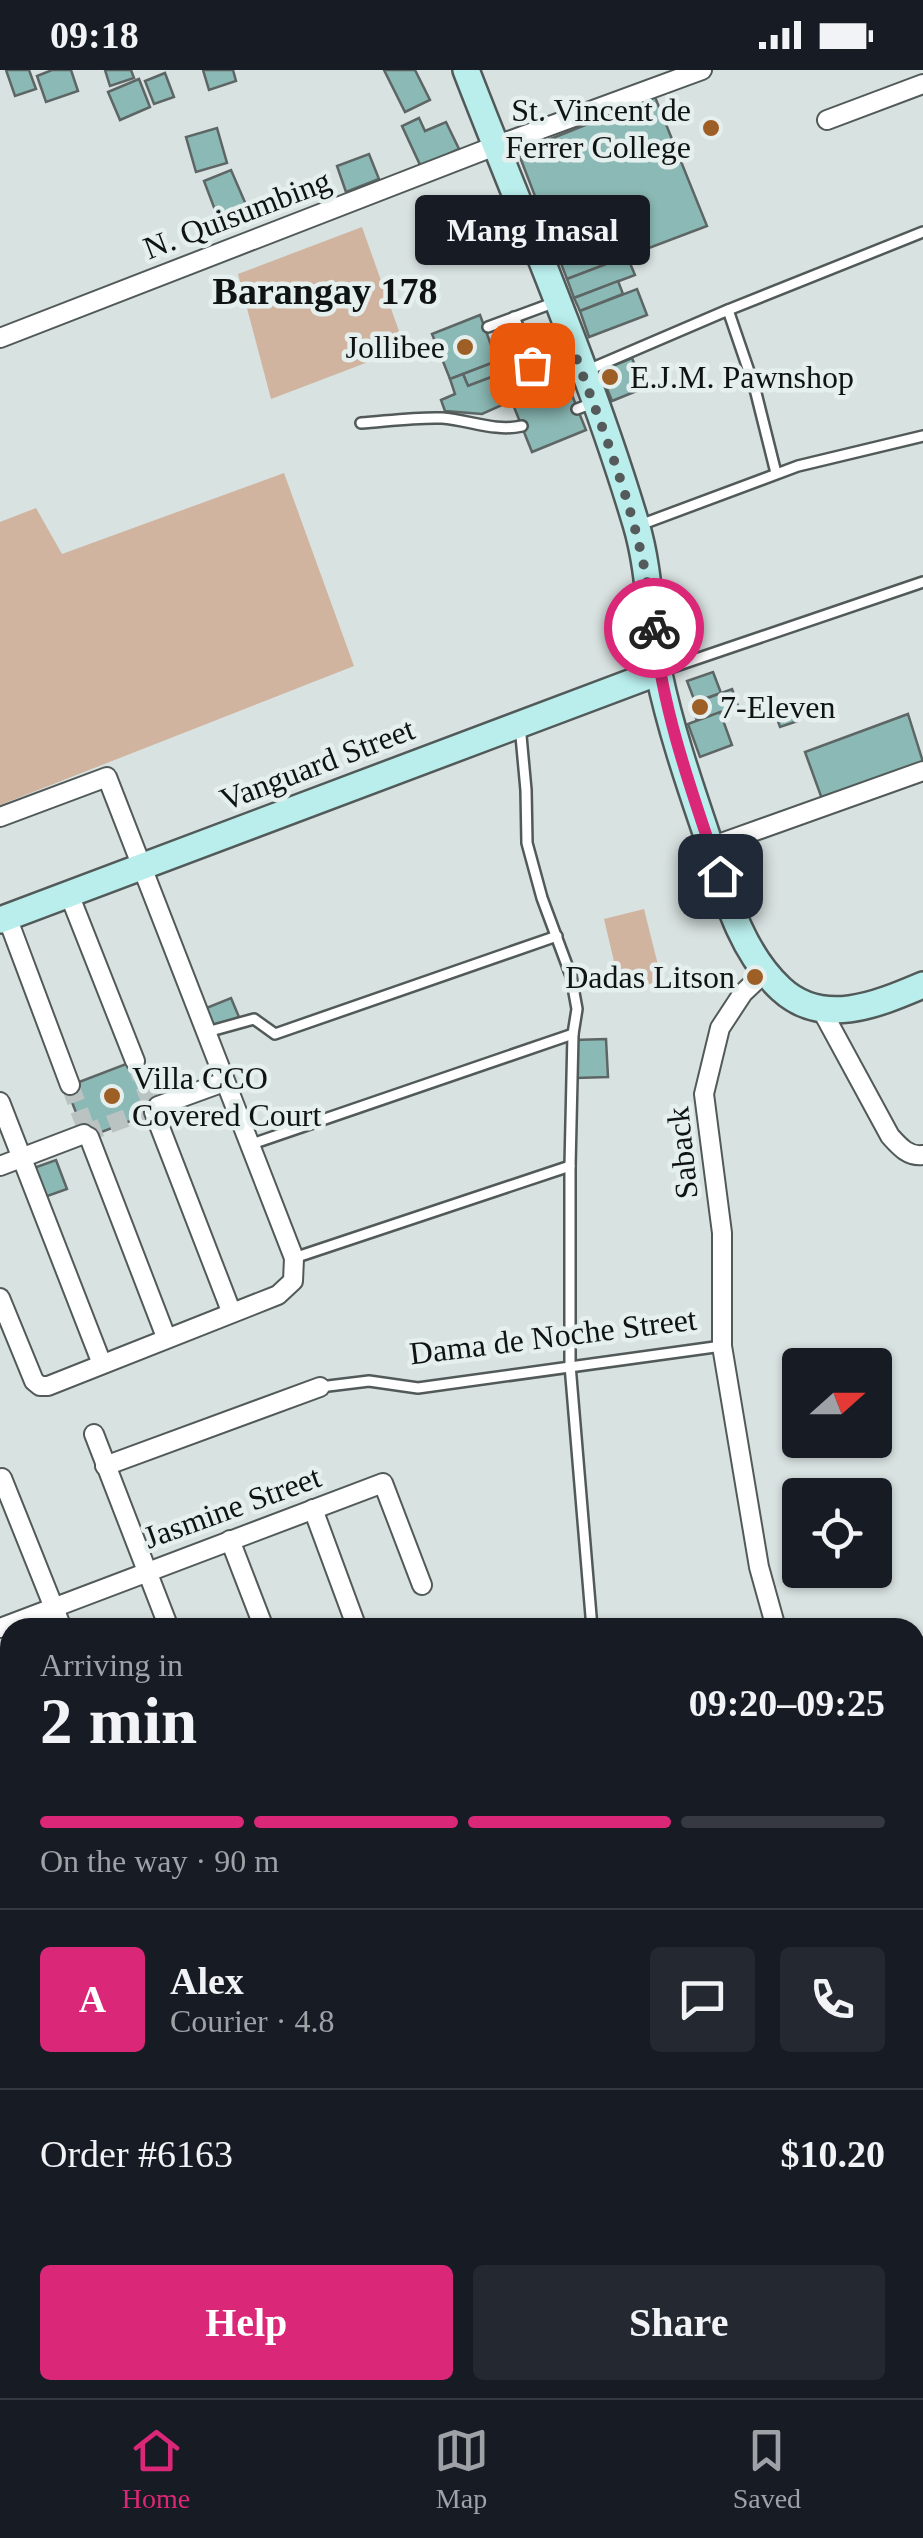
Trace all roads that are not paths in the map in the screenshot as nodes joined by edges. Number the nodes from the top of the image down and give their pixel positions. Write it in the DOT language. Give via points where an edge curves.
graph roads {
  1 [pos="466,70"];
  2 [pos="702,70"];
  3 [pos="923,84"];
  4 [pos="827,120"];
  5 [pos="495,146"];
  6 [pos="923,232"];
  7 [pos="556,302"];
  8 [pos="728,310"];
  9 [pos="514,318"];
  10 [pos="488,327"];
  11 [pos="0,338"];
  12 [pos="578,362"];
  13 [pos="361,423"];
  14 [pos="522,426"];
  15 [pos="923,436"];
  16 [pos="776,473"];
  17 [pos="636,526"];
  18 [pos="923,582"];
  19 [pos="658,672"];
  20 [pos="520,722"];
  21 [pos="923,771"];
  22 [pos="0,817"];
  23 [pos="710,847"];
  24 [pos="141,866"];
  25 [pos="69,894"];
  26 [pos="3,919"];
  27 [pos="557,936"];
  28 [pos="765,972"];
  29 [pos="923,985"];
  30 [pos="821,1009"];
  31 [pos="205,1032"];
  32 [pos="573,1034"];
  33 [pos="134,1060"];
  34 [pos="224,1082"];
  35 [pos="70,1086"];
  36 [pos="0,1102"];
  37 [pos="249,1145"];
  38 [pos="923,1155"];
  39 [pos="22,1158"];
  40 [pos="0,1166"];
  41 [pos="570,1166"];
  42 [pos="294,1258"];
  43 [pos="0,1298"];
  44 [pos="232,1311"];
  45 [pos="166,1337"];
  46 [pos="722,1346"];
  47 [pos="102,1364"];
  48 [pos="570,1365"];
  49 [pos="320,1387"];
  50 [pos="94,1434"];
  51 [pos="105,1466"];
  52 [pos="2,1478"];
  53 [pos="6,1504"];
  54 [pos="313,1509"];
  55 [pos="230,1540"];
  56 [pos="146,1571"];
  57 [pos="422,1585"];
  58 [pos="54,1608"];
  59 [pos="27,1618"];
  60 [pos="58,1618"];
  61 [pos="164,1618"];
  62 [pos="260,1618"];
  63 [pos="353,1618"];
  64 [pos="591,1618"];
  65 [pos="773,1618"];
  1 -- 5 [label="main road"];
  2 -- 5 [label="street, N. Quisumbing"];
  3 -- 4 [label="street"];
  5 -- 7 [label="main road"];
  5 -- 11 [label="street, N. Quisumbing"];
  6 -- 8 [label="lane"];
  7 -- 9 [label="lane"];
  7 -- 12 [label="main road"];
  8 -- 12 [label="lane"];
  8 -- 16 [label="lane"];
  9 -- 10 [label="lane"];
  9 -- 12 [label="lane" via="536,369"];
  12 -- 17 [label="main road" via="585,406"];
  13 -- 14 [label="lane" via="439,418 505,430"];
  15 -- 16 [label="lane"];
  16 -- 17 [label="lane"];
  17 -- 19 [label="main road"];
  18 -- 19 [label="lane"];
  19 -- 20 [label="main road, Vanguard Street"];
  19 -- 23 [label="main road"];
  20 -- 24 [label="main road, Vanguard Street"];
  20 -- 27 [label="lane" via="527,842"];
  21 -- 23 [label="street"];
  22 -- 24 [label="street" via="106,776"];
  23 -- 28 [label="main road" via="739,928"];
  24 -- 25 [label="main road, Vanguard Street"];
  24 -- 31 [label="street"];
  25 -- 26 [label="main road, Vanguard Street"];
  25 -- 33 [label="street"];
  26 -- 35 [label="street"];
  27 -- 31 [label="lane" via="275,1034 254,1018"];
  27 -- 32 [label="lane" via="574,993"];
  28 -- 30 [label="main road" via="800,1003"];
  28 -- 46 [label="street, Saback" via="720,1028 704,1094 722,1232"];
  29 -- 30 [label="main road" via="865,1007"];
  30 -- 38 [label="street" via="890,1136"];
  31 -- 34 [label="street"];
  32 -- 37 [label="lane"];
  32 -- 41 [label="lane"];
  34 -- 37 [label="street"];
  34 -- 44 [label="street" via="156,1109"];
  36 -- 39 [label="street"];
  37 -- 42 [label="street"];
  39 -- 40 [label="street"];
  39 -- 45 [label="street" via="87,1135"];
  39 -- 47 [label="street"];
  41 -- 42 [label="lane"];
  41 -- 48 [label="lane"];
  42 -- 44 [label="street" via="293,1282 278,1295"];
  43 -- 47 [label="street" via="40,1386"];
  44 -- 45 [label="street"];
  45 -- 47 [label="street"];
  46 -- 48 [label="lane, Dama de Noche Street"];
  46 -- 65 [label="street, Saback"];
  48 -- 49 [label="lane, Dama de Noche Street" via="418,1388 370,1381"];
  48 -- 64 [label="lane"];
  49 -- 51 [label="street, Dama de Noche Street"];
  50 -- 51 [label="street"];
  51 -- 56 [label="street"];
  52 -- 53 [label="street"];
  53 -- 58 [label="street"];
  54 -- 55 [label="street, Jasmine Street"];
  54 -- 57 [label="street, Jasmine Street" via="383,1484"];
  54 -- 63 [label="street"];
  55 -- 56 [label="street, Jasmine Street"];
  55 -- 62 [label="street"];
  56 -- 58 [label="street, Jasmine Street"];
  56 -- 61 [label="street"];
  58 -- 59 [label="street, Jasmine Street"];
  58 -- 60 [label="street"];
}
